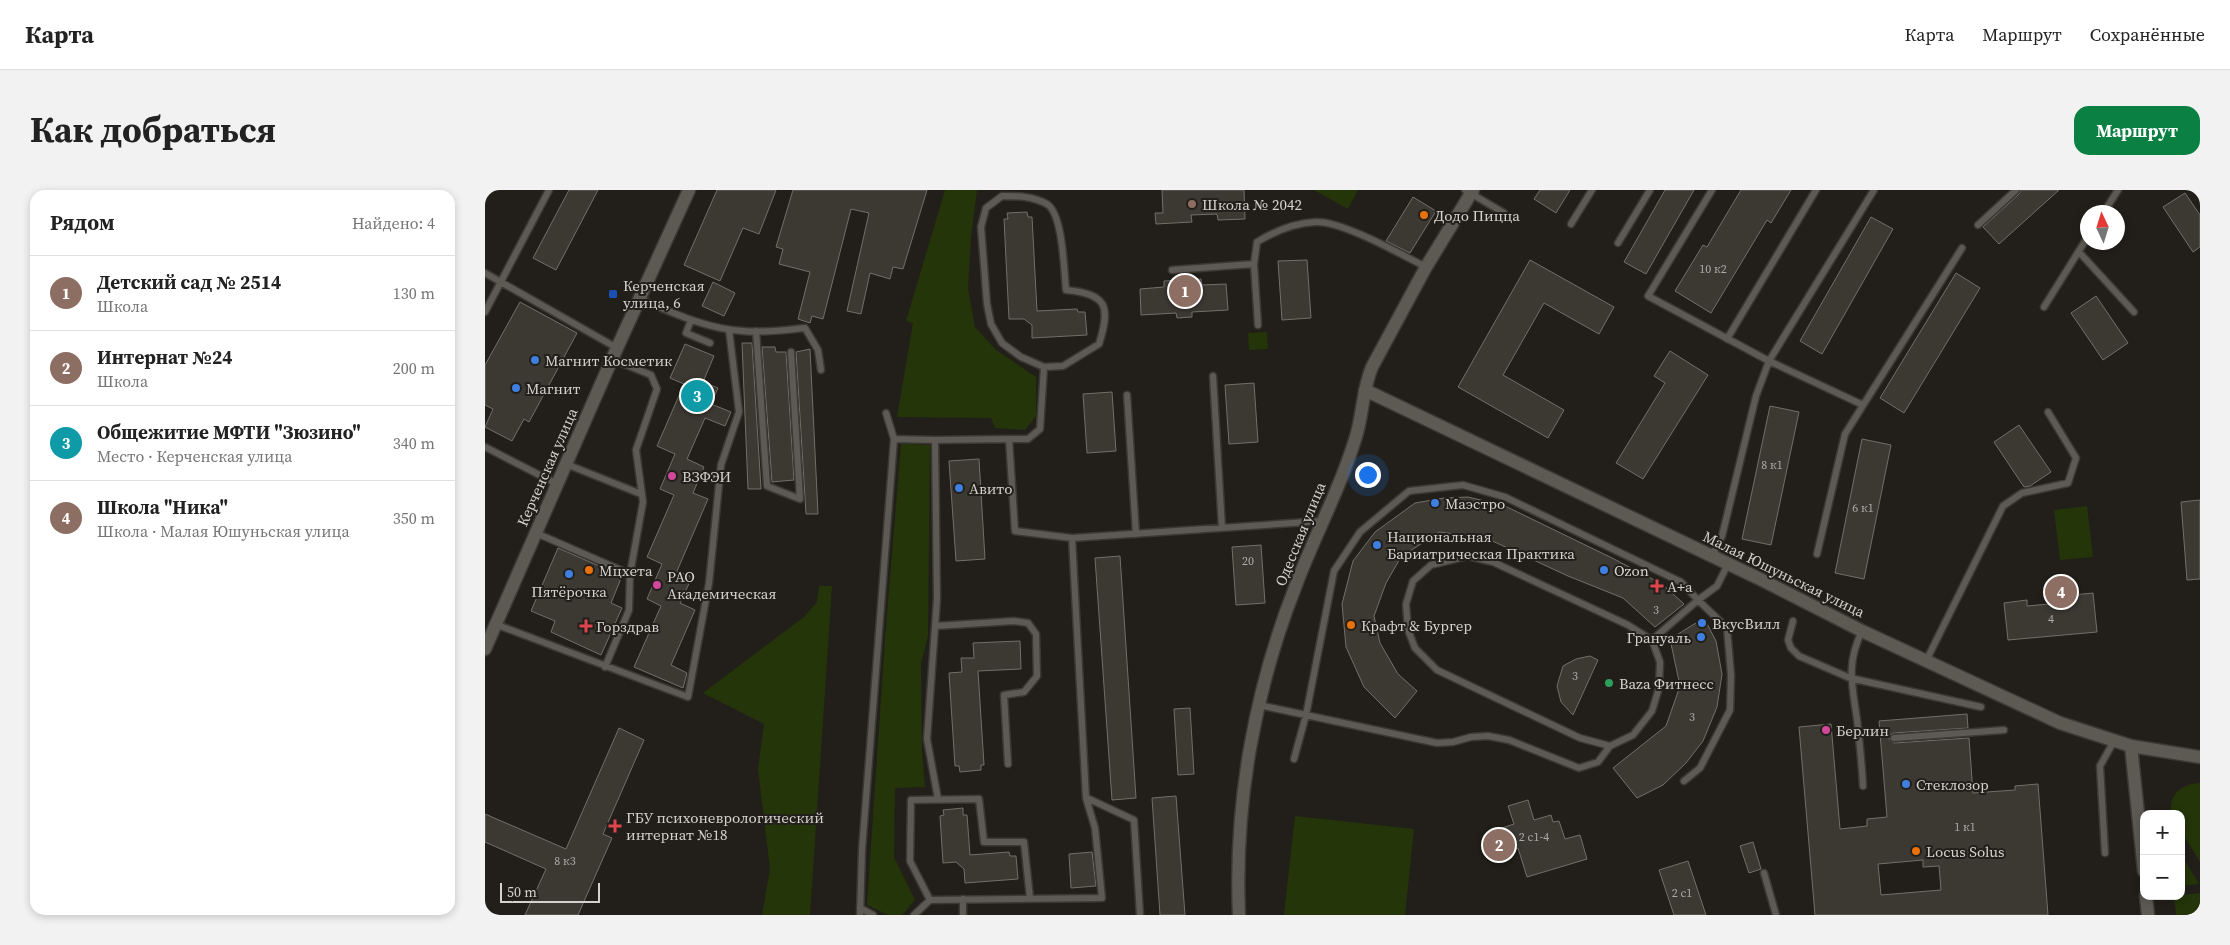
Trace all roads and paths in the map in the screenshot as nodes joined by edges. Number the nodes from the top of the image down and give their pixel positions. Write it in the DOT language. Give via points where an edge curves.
graph roads {
  1 [pos="549,190"];
  2 [pos="689,190"];
  3 [pos="1592,190"];
  4 [pos="1650,190"];
  5 [pos="1711,190"];
  6 [pos="1816,190"];
  7 [pos="1874,190"];
  8 [pos="2015,190"];
  9 [pos="2118,190"];
  10 [pos="1470,191"];
  11 [pos="1002,193"];
  12 [pos="2108,205"];
  13 [pos="1504,213"];
  14 [pos="1571,224"];
  15 [pos="1978,225"];
  16 [pos="1618,243"];
  17 [pos="1962,248"];
  18 [pos="2079,252"];
  19 [pos="1254,264"];
  20 [pos="1426,268"];
  21 [pos="1172,270"];
  22 [pos="485,273"];
  23 [pos="502,281"];
  24 [pos="640,298"];
  25 [pos="2044,307"];
  26 [pos="485,312"];
  27 [pos="2134,312"];
  28 [pos="691,320"];
  29 [pos="1257,325"];
  30 [pos="729,330"];
  31 [pos="756,331"];
  32 [pos="1727,339"];
  33 [pos="710,343"];
  34 [pos="791,352"];
  35 [pos="615,353"];
  36 [pos="1769,361"];
  37 [pos="1044,367"];
  38 [pos="821,370"];
  39 [pos="1213,376"];
  40 [pos="1365,390"];
  41 [pos="1127,396"];
  42 [pos="1863,405"];
  43 [pos="2049,412"];
  44 [pos="886,413"];
  45 [pos="894,439"];
  46 [pos="935,440"];
  47 [pos="1009,440"];
  48 [pos="485,447"];
  49 [pos="566,464"];
  50 [pos="557,484"];
  51 [pos="641,494"];
  52 [pos="1322,521"];
  53 [pos="1222,528"];
  54 [pos="536,533"];
  55 [pos="1136,534"];
  56 [pos="1072,538"];
  57 [pos="1817,554"];
  58 [pos="1711,556"];
  59 [pos="1728,564"];
  60 [pos="630,574"];
  61 [pos="1698,600"];
  62 [pos="1793,621"];
  63 [pos="495,624"];
  64 [pos="935,626"];
  65 [pos="1862,631"];
  66 [pos="1652,640"];
  67 [pos="485,649"];
  68 [pos="1926,661"];
  69 [pos="605,667"];
  70 [pos="1850,678"];
  71 [pos="1259,705"];
  72 [pos="1981,707"];
  73 [pos="1306,715"];
  74 [pos="2004,730"];
  75 [pos="1894,738"];
  76 [pos="2113,741"];
  77 [pos="1610,746"];
  78 [pos="2131,746"];
  79 [pos="2200,757"];
  80 [pos="1294,759"];
  81 [pos="1007,764"];
  82 [pos="1684,781"];
  83 [pos="1863,786"];
  84 [pos="1087,798"];
  85 [pos="938,799"];
  86 [pos="2105,853"];
  87 [pos="2142,855"];
  88 [pos="1764,874"];
  89 [pos="1030,898"];
  90 [pos="963,899"];
  91 [pos="930,900"];
  92 [pos="2146,900"];
  93 [pos="860,912"];
  94 [pos="873,915"];
  95 [pos="915,915"];
  96 [pos="963,915"];
  97 [pos="1140,915"];
  98 [pos="1239,915"];
  99 [pos="1776,915"];
  100 [pos="2148,915"];
  1 -- 23 [label="lane"];
  2 -- 24 [label="street, Керченская улица"];
  3 -- 14 [label="lane"];
  4 -- 16 [label="lane"];
  5 -- 32 [label="lane" via="1648,296"];
  6 -- 32 [label="lane"];
  7 -- 36 [label="lane"];
  8 -- 15 [label="lane"];
  9 -- 12 [label="lane"];
  10 -- 13 [label="lane"];
  10 -- 20 [label="street, Одесская улица"];
  11 -- 37 [label="lane" via="986,208 981,227 991,324 1002,343 1021,357"];
  11 -- 37 [label="lane" via="1025,196 1049,205 1058,219 1066,290 1088,292 1101,301 1106,314 1099,344 1063,366"];
  17 -- 42 [label="lane"];
  18 -- 25 [label="lane"];
  18 -- 27 [label="lane"];
  19 -- 20 [label="lane" via="1257,242 1277,231 1317,222 1353,231"];
  19 -- 21 [label="lane"];
  19 -- 29 [label="lane"];
  20 -- 40 [label="street, Одесская улица" via="1372,367"];
  22 -- 23 [label="lane"];
  23 -- 26 [label="lane"];
  23 -- 35 [label="lane"];
  24 -- 28 [label="lane"];
  24 -- 35 [label="street, Керченская улица"];
  28 -- 30 [label="lane"];
  28 -- 33 [label="lane" via="686,333"];
  30 -- 31 [label="lane"];
  30 -- 69 [label="lane" via="739,412 721,465 709,583 688,697"];
  31 -- 34 [label="lane" via="767,486 801,498"];
  31 -- 38 [label="lane" via="805,328 818,350"];
  32 -- 36 [label="lane"];
  35 -- 49 [label="street, Керченская улица"];
  35 -- 51 [label="lane" via="651,375 657,388 635,450"];
  36 -- 42 [label="lane"];
  36 -- 58 [label="lane" via="1756,396 1722,536"];
  37 -- 47 [label="lane" via="1040,429 1028,439"];
  39 -- 53 [label="lane"];
  40 -- 52 [label="street, Одесская улица" via="1357,434"];
  40 -- 58 [label="street, Малая Юшуньская улица"];
  41 -- 55 [label="lane"];
  42 -- 57 [label="lane" via="1845,434"];
  43 -- 68 [label="lane" via="2076,458 2068,483 2021,493 2003,506"];
  44 -- 45 [label="lane"];
  45 -- 46 [label="lane"];
  45 -- 93 [label="lane"];
  46 -- 47 [label="lane"];
  46 -- 64 [label="lane"];
  47 -- 56 [label="lane" via="1015,531"];
  48 -- 50 [label="lane"];
  49 -- 50 [label="street, Керченская улица"];
  49 -- 51 [label="lane"];
  50 -- 54 [label="street, Керченская улица"];
  51 -- 60 [label="lane" via="643,502"];
  52 -- 53 [label="lane"];
  52 -- 71 [label="street, Одесская улица" via="1277,638"];
  53 -- 55 [label="lane"];
  54 -- 60 [label="lane"];
  54 -- 63 [label="street, Керченская улица"];
  55 -- 56 [label="lane"];
  56 -- 84 [label="lane"];
  58 -- 59 [label="street, Малая Юшуньская улица"];
  59 -- 61 [label="lane" via="1717,586"];
  59 -- 65 [label="street, Малая Юшуньская улица"];
  60 -- 69 [label="lane" via="629,610"];
  61 -- 66 [label="lane"];
  61 -- 73 [label="lane" via="1681,582 1505,497 1463,485 1409,491 1359,532 1335,571"];
  61 -- 82 [label="lane" via="1727,628 1730,710 1700,768"];
  62 -- 70 [label="lane" via="1788,640 1791,648 1799,656"];
  63 -- 67 [label="street, Керченская улица"];
  63 -- 69 [label="lane"];
  64 -- 81 [label="lane" via="1015,621 1028,623 1035,634 1037,676 1024,692 1005,695"];
  64 -- 85 [label="lane" via="927,739"];
  65 -- 68 [label="street, Малая Юшуньская улица"];
  65 -- 70 [label="lane" via="1854,648"];
  66 -- 77 [label="lane" via="1660,662 1659,688 1652,711 1633,735"];
  66 -- 77 [label="lane" via="1628,625 1493,562 1468,556 1431,565 1413,581 1406,604 1408,630 1415,648 1437,670 1580,738"];
  68 -- 76 [label="street, Малая Юшуньская улица" via="2060,723"];
  70 -- 72 [label="lane"];
  70 -- 83 [label="lane"];
  71 -- 73 [label="lane"];
  71 -- 98 [label="street, Одесская улица" via="1243,790 1238,848"];
  73 -- 77 [label="lane" via="1437,744 1488,736 1509,740 1579,768 1598,762"];
  73 -- 80 [label="lane"];
  74 -- 75 [label="lane"];
  76 -- 78 [label="street, Малая Юшуньская улица"];
  76 -- 86 [label="lane" via="2100,766"];
  78 -- 79 [label="street, Малая Юшуньская улица"];
  78 -- 87 [label="street"];
  84 -- 89 [label="lane" via="1095,828 1102,898"];
  84 -- 97 [label="lane" via="1134,820"];
  85 -- 89 [label="lane" via="979,798 984,842 1024,842"];
  85 -- 91 [label="lane" via="911,800 910,860"];
  88 -- 99 [label="lane"];
  89 -- 90 [label="lane"];
  90 -- 91 [label="lane"];
  90 -- 96 [label="lane"];
  91 -- 95 [label="lane"];
  92 -- 100 [label="street"];
  93 -- 94 [label="lane"];
}
